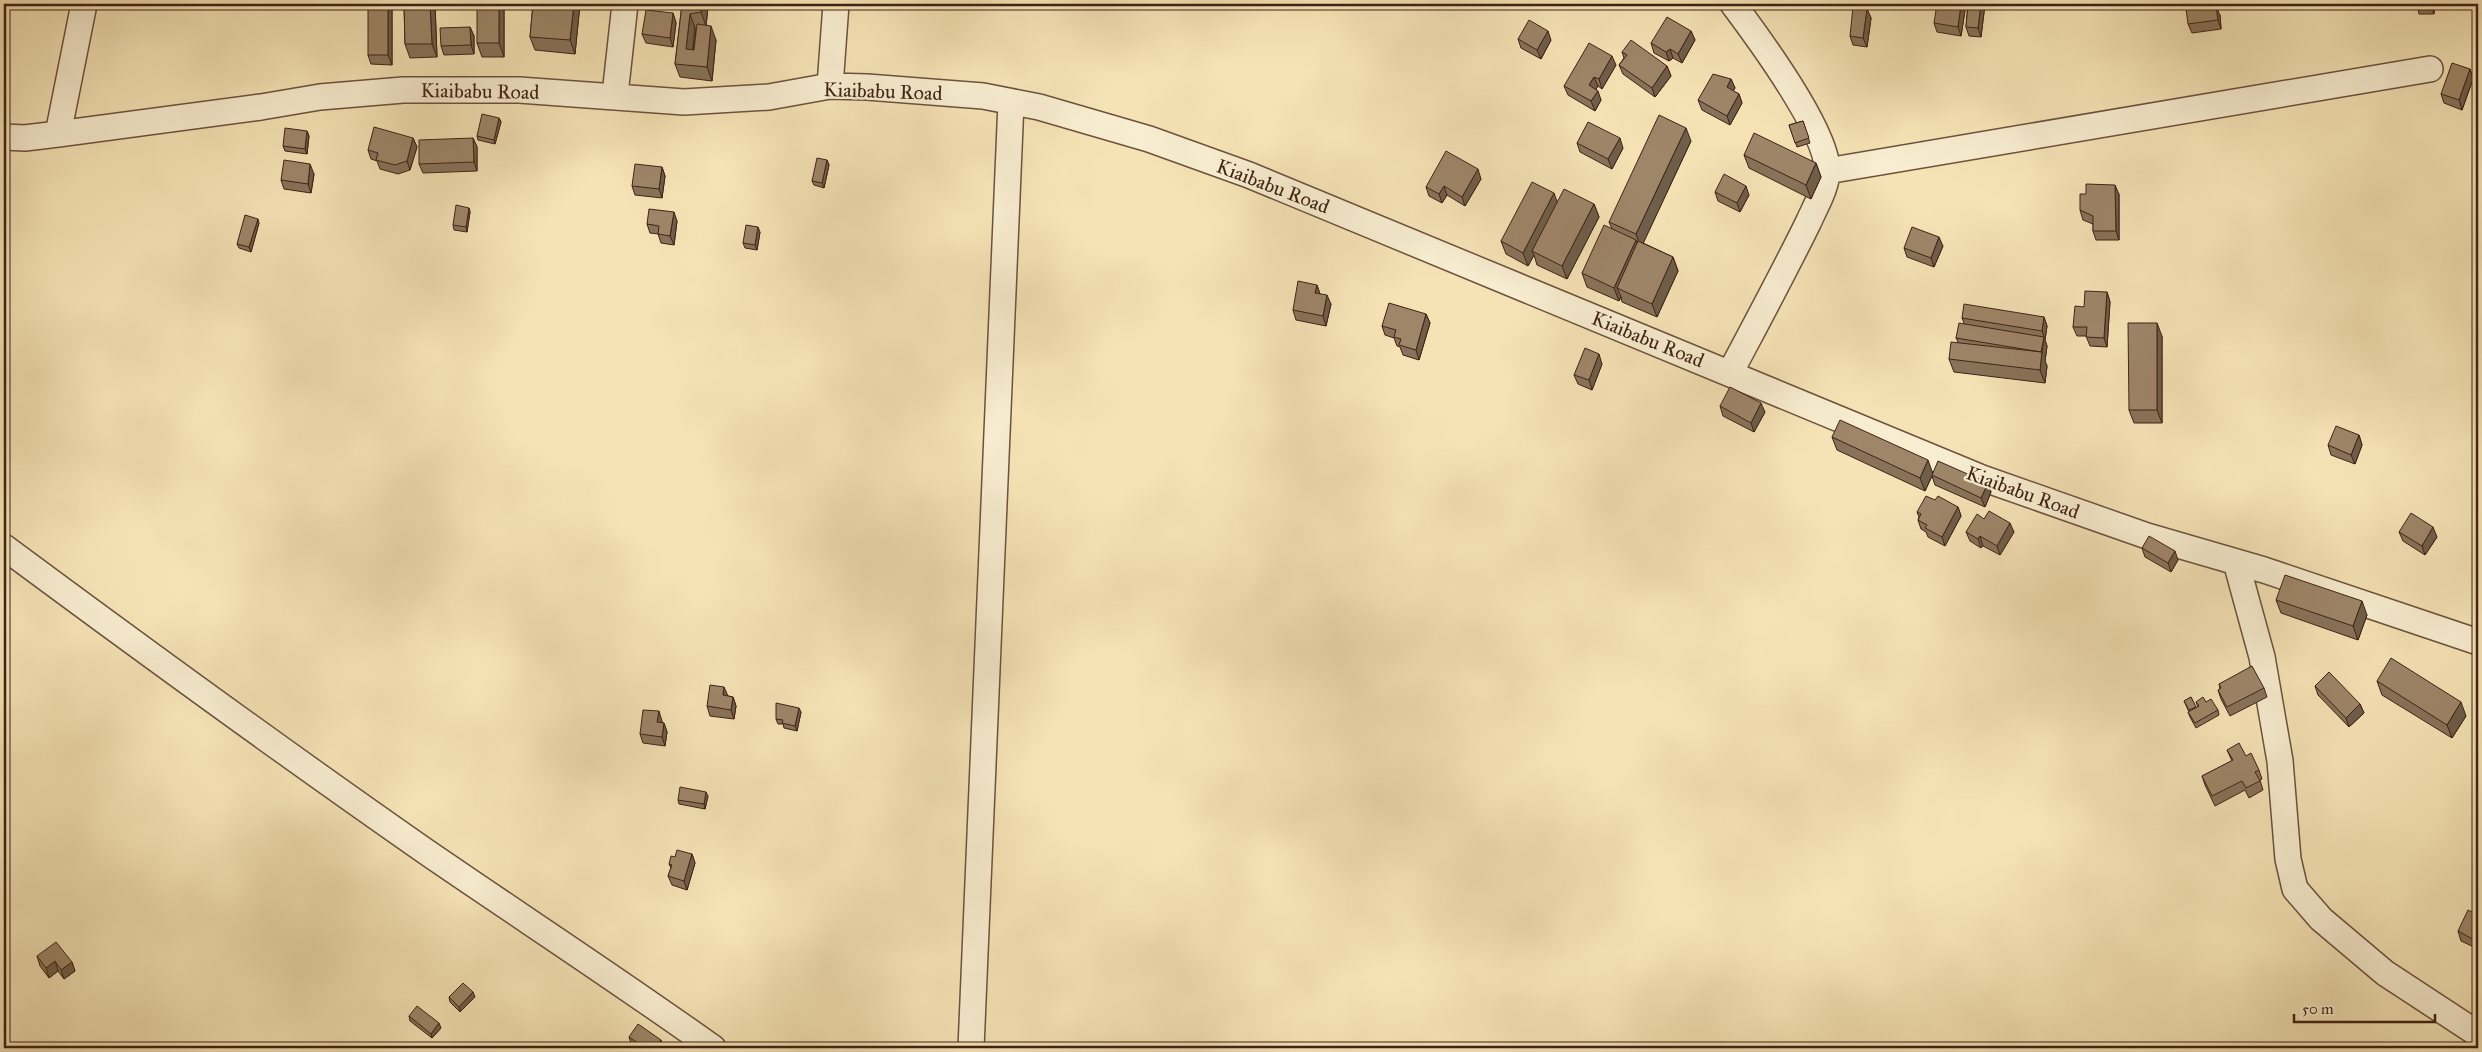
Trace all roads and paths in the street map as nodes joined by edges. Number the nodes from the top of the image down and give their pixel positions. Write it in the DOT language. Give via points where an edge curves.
graph roads {
  1 [pos="84,4"];
  2 [pos="625,4"];
  3 [pos="836,4"];
  4 [pos="1733,4"];
  5 [pos="2430,69"];
  6 [pos="830,86"];
  7 [pos="615,95"];
  8 [pos="1011,102"];
  9 [pos="58,134"];
  10 [pos="4,137"];
  11 [pos="1828,171"];
  12 [pos="1730,373"];
  13 [pos="4,547"];
  14 [pos="2236,562"];
  15 [pos="2478,642"];
  16 [pos="2478,1034"];
  17 [pos="713,1048"];
  18 [pos="971,1048"];
  1 -- 9 [label="street"];
  2 -- 7 [label="street"];
  3 -- 6 [label="street"];
  4 -- 11 [label="street" via="1761,41 1805,112 1822,148"];
  5 -- 11 [label="street"];
  6 -- 7 [label="street, Kiaibabu Road" via="769,97 684,102"];
  6 -- 8 [label="street, Kiaibabu Road" via="921,90"];
  7 -- 9 [label="street, Kiaibabu Road" via="518,90 403,90 320,96 222,113"];
  8 -- 12 [label="street, Kiaibabu Road" via="1108,126 1249,176"];
  8 -- 18 [label="street"];
  9 -- 10 [label="street, Kiaibabu Road"];
  11 -- 12 [label="street" via="1798,242"];
  12 -- 14 [label="street, Kiaibabu Road" via="1982,478 2139,533"];
  13 -- 17 [label="street" via="394,829 619,980"];
  14 -- 15 [label="street, Kiaibabu Road"];
  14 -- 16 [label="street" via="2262,657 2280,761 2288,859 2294,889 2321,919 2385,973"];
}
